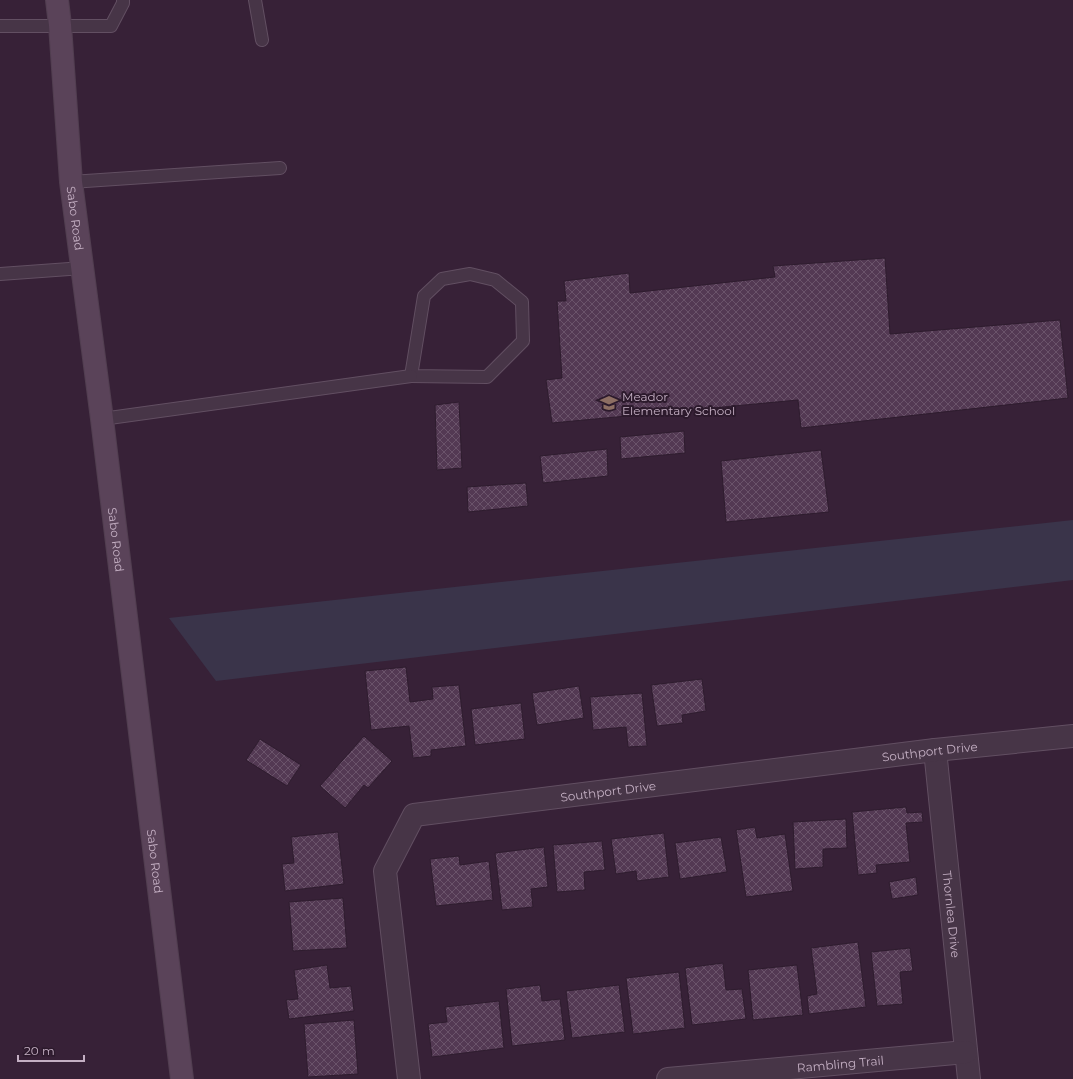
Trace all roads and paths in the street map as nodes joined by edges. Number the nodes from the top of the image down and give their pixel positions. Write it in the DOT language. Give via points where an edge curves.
graph roads {
  1 [pos="57,0"];
  2 [pos="123,0"];
  3 [pos="255,0"];
  4 [pos="60,25"];
  5 [pos="0,26"];
  6 [pos="262,40"];
  7 [pos="280,168"];
  8 [pos="71,182"];
  9 [pos="83,268"];
  10 [pos="0,274"];
  11 [pos="411,376"];
  12 [pos="102,419"];
  13 [pos="1073,736"];
  14 [pos="935,750"];
  15 [pos="966,1052"];
  16 [pos="182,1079"];
  17 [pos="409,1079"];
  18 [pos="668,1079"];
  19 [pos="968,1079"];
  1 -- 4 [label="street, Sabo Road"];
  2 -- 4 [label="lane" via="124,3 111,26"];
  3 -- 6 [label="lane"];
  4 -- 5 [label="lane"];
  4 -- 8 [label="street, Sabo Road"];
  7 -- 8 [label="lane"];
  8 -- 9 [label="street, Sabo Road"];
  9 -- 10 [label="lane"];
  9 -- 12 [label="street, Sabo Road"];
  11 -- 11 [label="lane" via="487,377 523,341 522,302 495,280 470,274 442,279 424,296"];
  11 -- 12 [label="lane"];
  12 -- 16 [label="street, Sabo Road"];
  13 -- 14 [label="street, Southport Drive"];
  14 -- 15 [label="street, Thornlea Drive"];
  14 -- 17 [label="street, Southport Drive" via="414,815 385,871"];
  15 -- 18 [label="street, Rambling Trail"];
  15 -- 19 [label="street, Thornlea Drive"];
}
